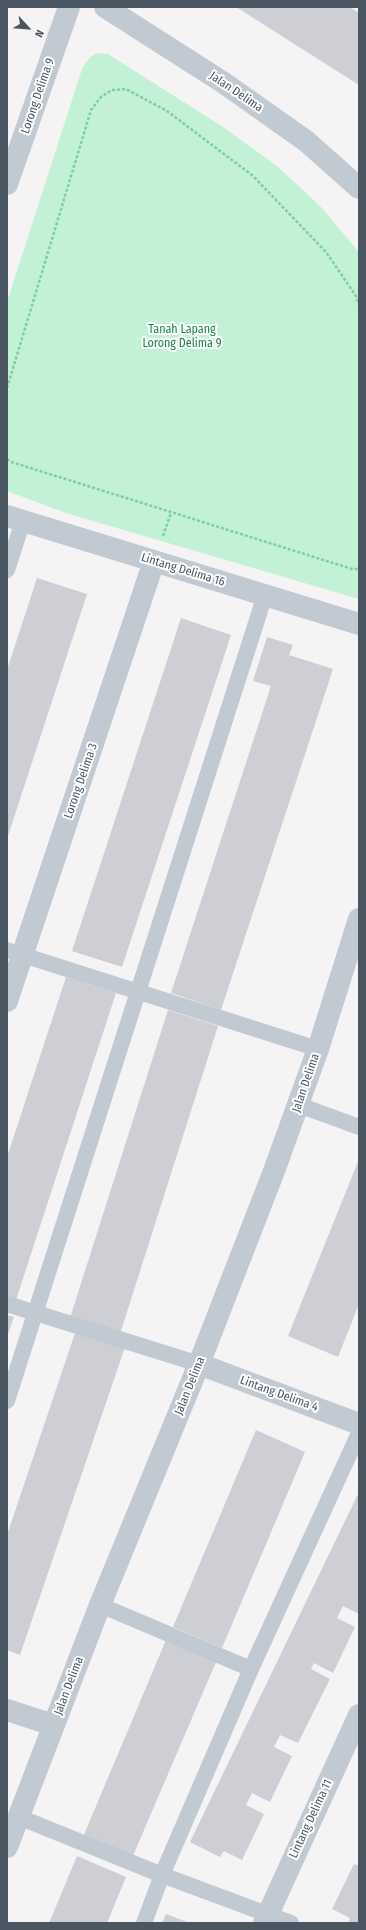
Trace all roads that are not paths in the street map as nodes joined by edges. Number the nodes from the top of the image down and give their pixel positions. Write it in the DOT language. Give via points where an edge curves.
graph roads {
  1 [pos="69,7"];
  2 [pos="105,7"];
  3 [pos="7,184"];
  4 [pos="359,188"];
  5 [pos="15,519"];
  6 [pos="154,561"];
  7 [pos="7,570"];
  8 [pos="265,595"];
  9 [pos="359,624"];
  10 [pos="359,919"];
  11 [pos="15,952"];
  12 [pos="138,992"];
  13 [pos="7,1001"];
  14 [pos="318,1049"];
  15 [pos="299,1105"];
  16 [pos="359,1127"];
  17 [pos="7,1304"];
  18 [pos="35,1313"];
  19 [pos="199,1364"];
  20 [pos="7,1402"];
  21 [pos="359,1424"];
  22 [pos="359,1433"];
  23 [pos="100,1605"];
  24 [pos="251,1669"];
  25 [pos="7,1710"];
  26 [pos="359,1715"];
  27 [pos="54,1725"];
  28 [pos="19,1817"];
  29 [pos="7,1847"];
  30 [pos="162,1875"];
  31 [pos="265,1918"];
  32 [pos="144,1923"];
  33 [pos="291,1923"];
  1 -- 3 [label="street, Lorong Delima 9"];
  2 -- 4 [label="street, Jalan Delima" via="224,83 306,140"];
  5 -- 6 [label="street, Lintang Delima 16"];
  5 -- 7 [label="lane"];
  6 -- 8 [label="street, Lintang Delima 16"];
  6 -- 11 [label="street, Lorong Delima 3"];
  8 -- 9 [label="street, Lintang Delima 16"];
  8 -- 12 [label="lane"];
  10 -- 14 [label="street, Jalan Delima"];
  11 -- 12 [label="lane"];
  11 -- 13 [label="street, Lorong Delima 3"];
  12 -- 14 [label="lane"];
  12 -- 18 [label="lane"];
  14 -- 15 [label="street, Jalan Delima"];
  15 -- 16 [label="lane"];
  15 -- 19 [label="street, Jalan Delima"];
  17 -- 18 [label="lane"];
  18 -- 19 [label="lane"];
  18 -- 20 [label="lane"];
  19 -- 21 [label="street, Lintang Delima 4"];
  19 -- 23 [label="street, Jalan Delima"];
  22 -- 24 [label="lane"];
  23 -- 24 [label="lane"];
  23 -- 27 [label="street, Jalan Delima"];
  24 -- 30 [label="lane"];
  25 -- 27 [label="street"];
  26 -- 31 [label="street, Lintang Delima 11"];
  27 -- 28 [label="street, Jalan Delima"];
  28 -- 29 [label="street, Jalan Delima"];
  28 -- 30 [label="lane"];
  30 -- 31 [label="lane"];
  30 -- 32 [label="lane"];
  31 -- 33 [label="lane"];
}
